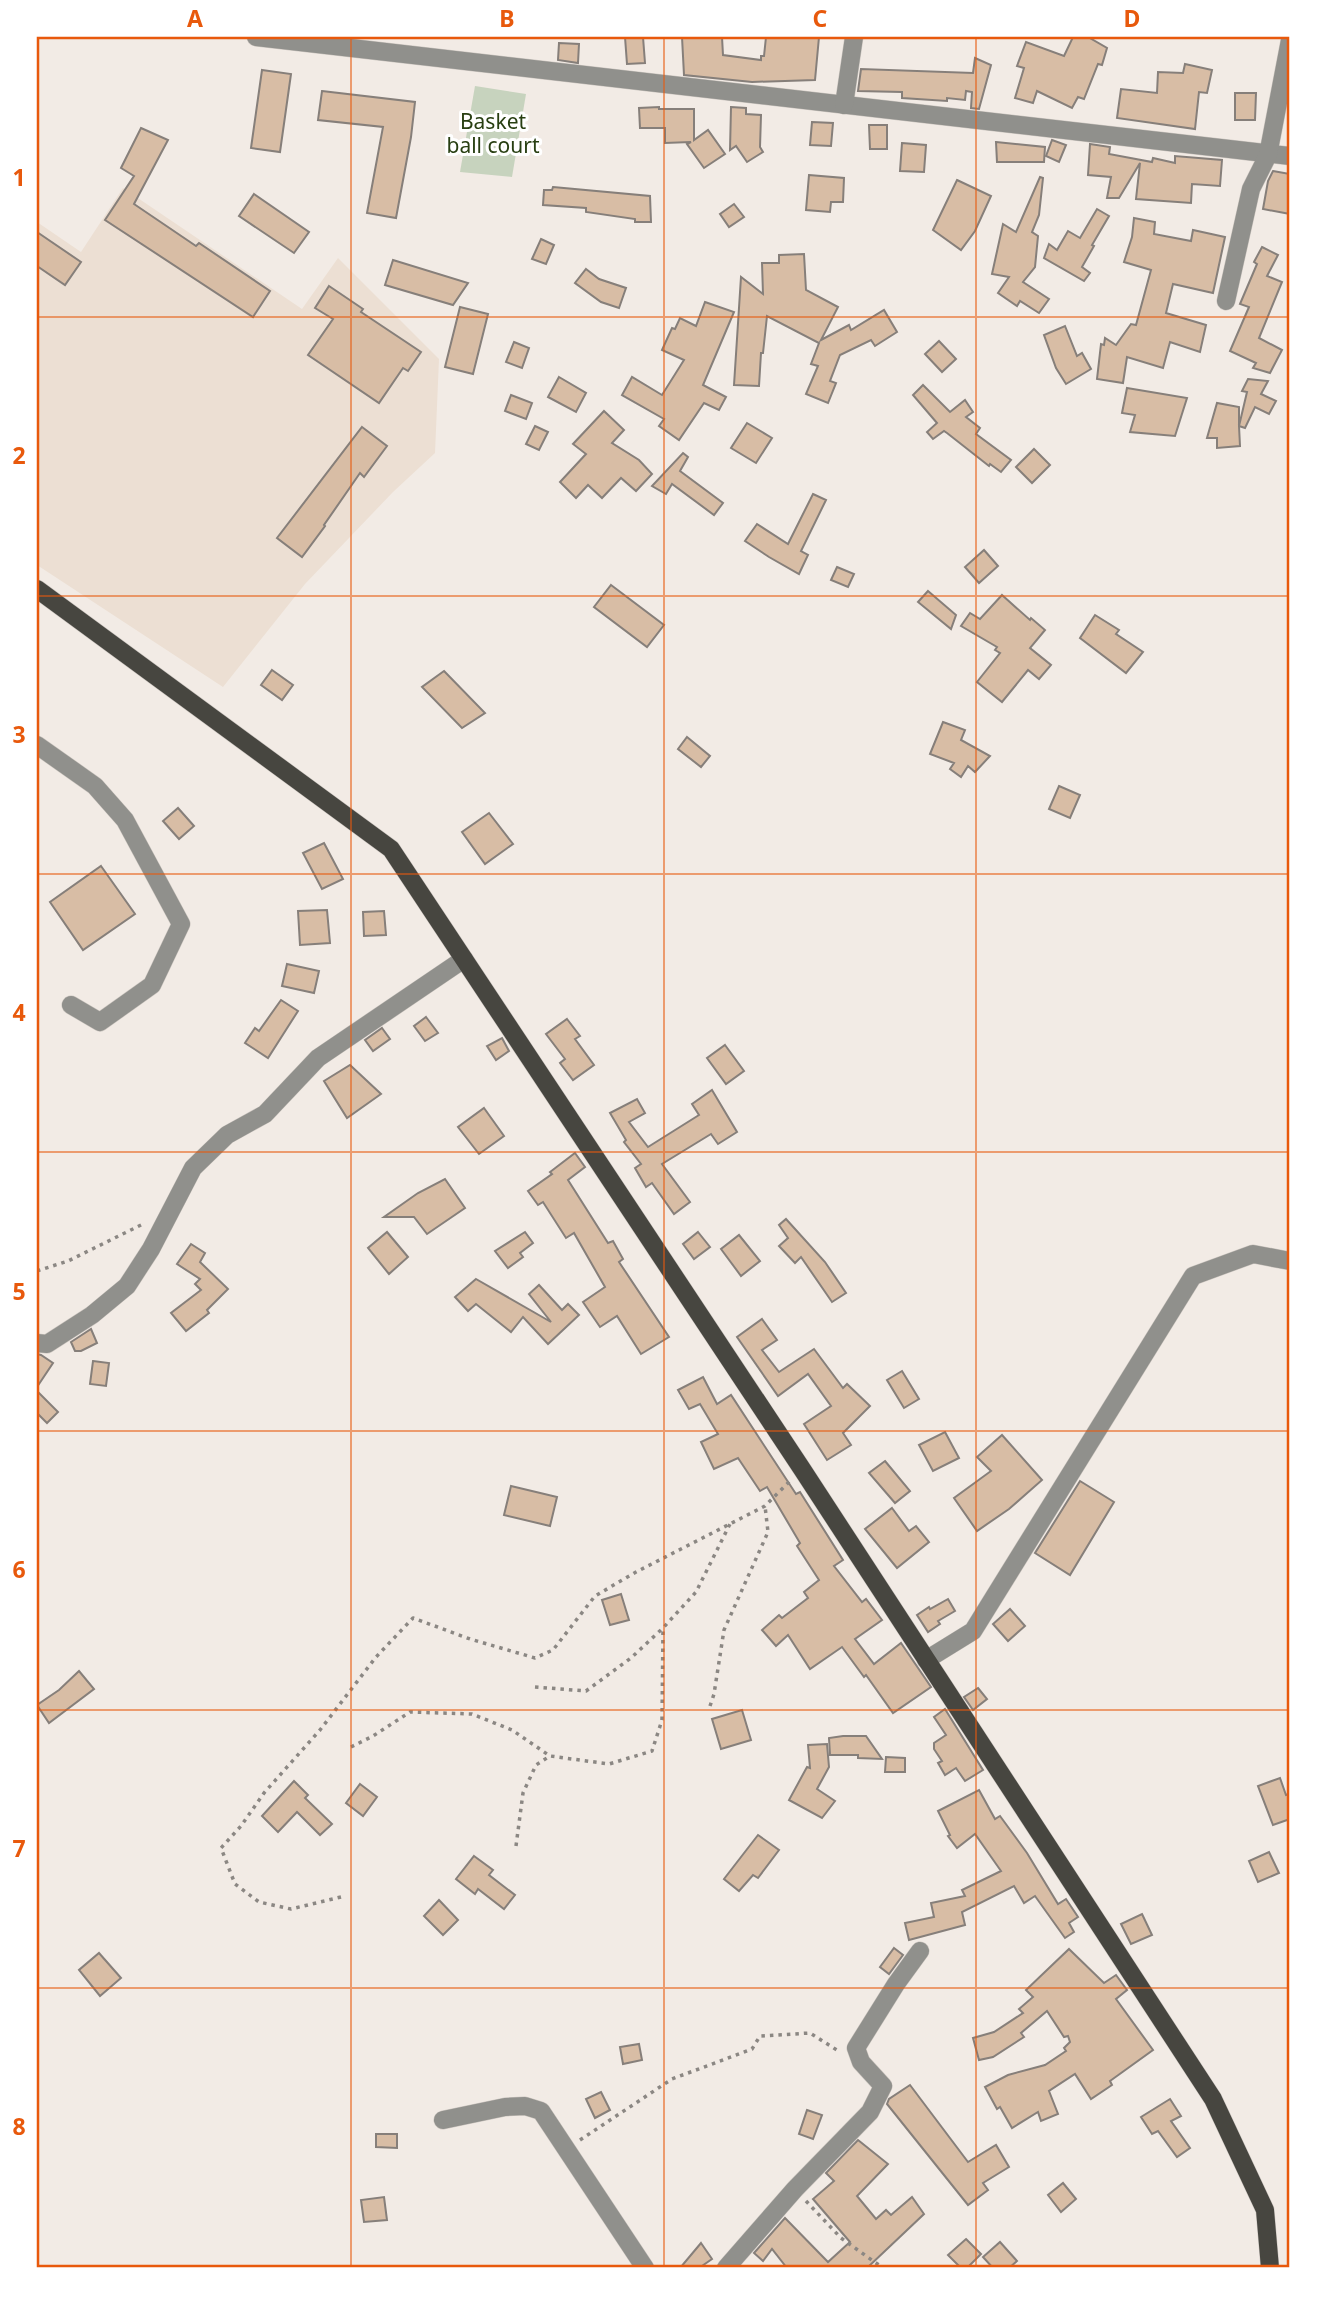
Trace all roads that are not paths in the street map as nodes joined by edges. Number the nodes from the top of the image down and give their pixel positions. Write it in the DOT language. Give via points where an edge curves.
graph roads {
  1 [pos="256,37"];
  2 [pos="854,37"];
  3 [pos="1290,40"];
  4 [pos="844,105"];
  5 [pos="1268,155"];
  6 [pos="1290,156"];
  7 [pos="1226,301"];
  8 [pos="37,589"];
  9 [pos="37,745"];
  10 [pos="464,959"];
  11 [pos="71,1004"];
  12 [pos="1290,1261"];
  13 [pos="37,1343"];
  14 [pos="926,1660"];
  15 [pos="920,1951"];
  16 [pos="443,2120"];
  17 [pos="645,2268"];
  18 [pos="726,2268"];
  19 [pos="1270,2268"];
  1 -- 4 [label="street"];
  2 -- 4 [label="street"];
  3 -- 5 [label="street"];
  4 -- 5 [label="street"];
  5 -- 6 [label="street"];
  5 -- 7 [label="street" via="1251,189"];
  8 -- 10 [label="main road" via="391,849"];
  9 -- 11 [label="street" via="95,786 125,820 181,924 152,985 100,1022"];
  10 -- 13 [label="street" via="318,1058 265,1114 227,1135 193,1168 127,1286 93,1315 47,1344"];
  10 -- 14 [label="main road"];
  12 -- 14 [label="street" via="1253,1254 1193,1276 973,1631"];
  14 -- 19 [label="main road" via="1213,2099 1265,2210"];
  15 -- 18 [label="street" via="856,2048 861,2062 883,2086 870,2112 794,2189"];
  16 -- 17 [label="street" via="505,2107 541,2111"];
}
